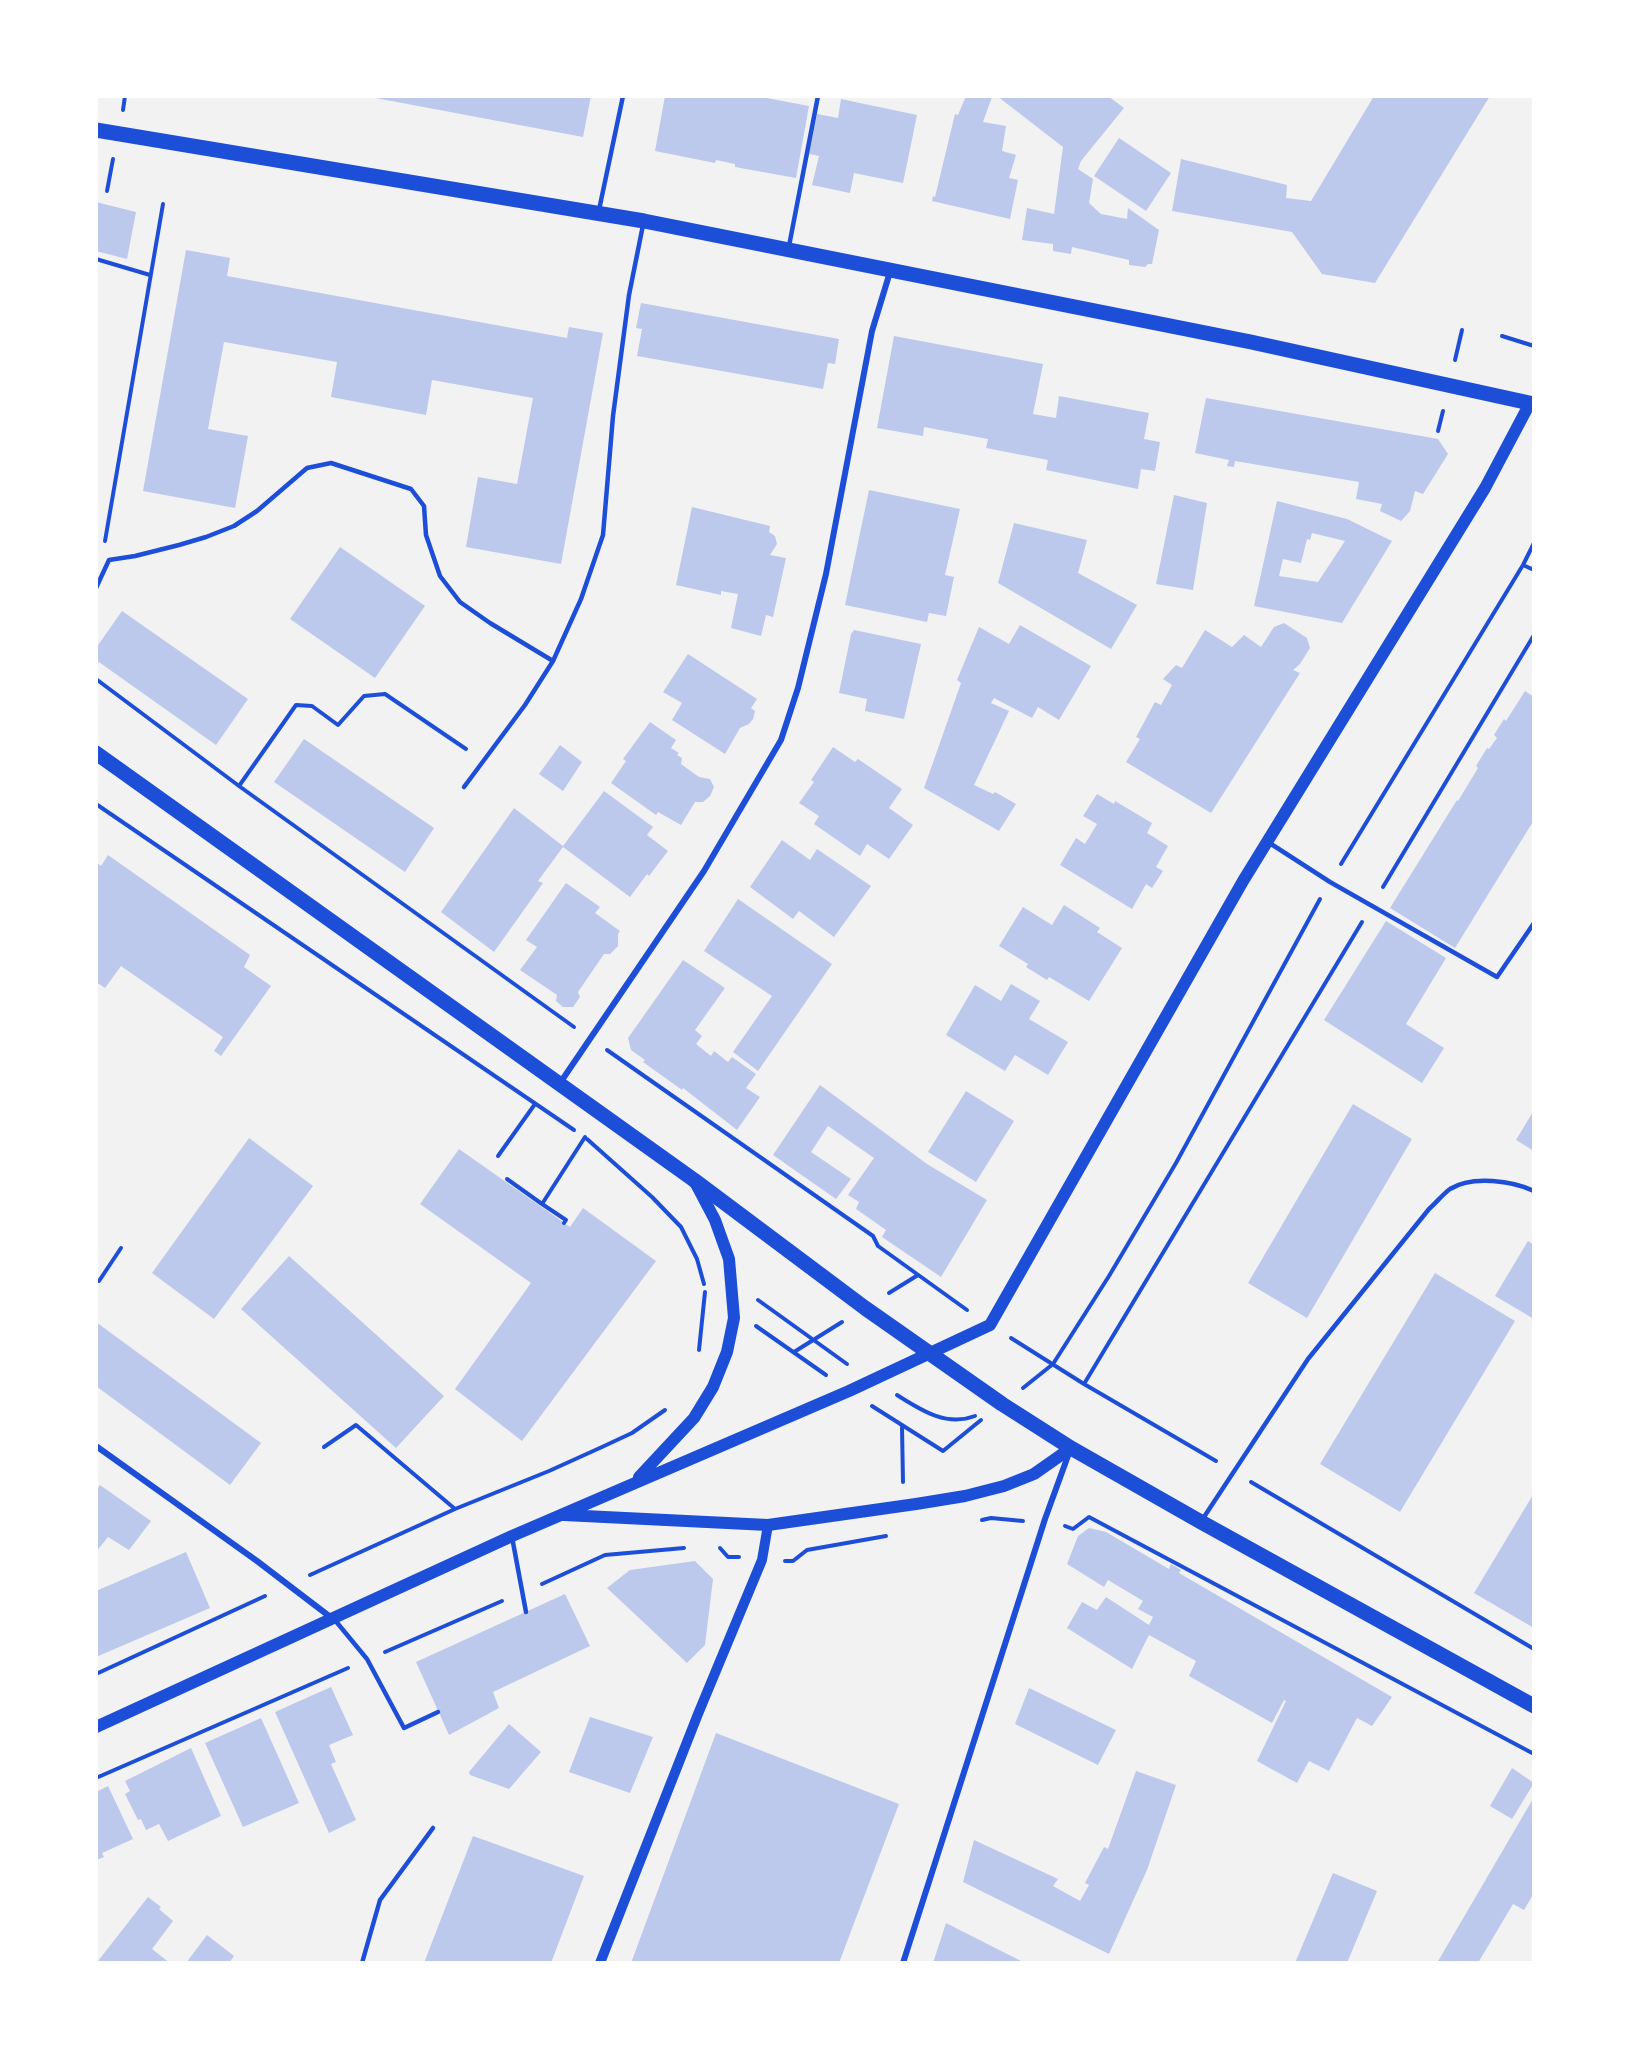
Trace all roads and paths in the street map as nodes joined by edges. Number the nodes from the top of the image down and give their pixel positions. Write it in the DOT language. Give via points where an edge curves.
graph roads {
  1 [pos="623,96"];
  2 [pos="818,96"];
  3 [pos="96,130"];
  4 [pos="163,204"];
  5 [pos="598,212"];
  6 [pos="644,220"];
  7 [pos="789,249"];
  8 [pos="96,260"];
  9 [pos="891,269"];
  10 [pos="150,275"];
  11 [pos="1502,336"];
  12 [pos="1534,346"];
  13 [pos="1533,400"];
  14 [pos="1534,543"];
  15 [pos="103,551"];
  16 [pos="1523,565"];
  17 [pos="1534,570"];
  18 [pos="96,588"];
  19 [pos="1534,635"];
  20 [pos="553,661"];
  21 [pos="96,679"];
  22 [pos="96,753"];
  23 [pos="484,761"];
  24 [pos="239,786"];
  25 [pos="464,787"];
  26 [pos="96,804"];
  27 [pos="1268,842"];
  28 [pos="1330,882"];
  29 [pos="1371,906"];
  30 [pos="1534,923"];
  31 [pos="591,1039"];
  32 [pos="560,1084"];
  33 [pos="535,1104"];
  34 [pos="585,1137"];
  35 [pos="498,1156"];
  36 [pos="507,1179"];
  37 [pos="694,1180"];
  38 [pos="524,1189"];
  39 [pos="1534,1191"];
  40 [pos="530,1197"];
  41 [pos="542,1204"];
  42 [pos="564,1223"];
  43 [pos="121,1248"];
  44 [pos="99,1281"];
  45 [pos="705,1288"];
  46 [pos="734,1311"];
  47 [pos="990,1325"];
  48 [pos="929,1354"];
  49 [pos="697,1357"];
  50 [pos="1053,1364"];
  51 [pos="1084,1384"];
  52 [pos="849,1391"];
  53 [pos="673,1401"];
  54 [pos="1002,1404"];
  55 [pos="96,1446"];
  56 [pos="324,1447"];
  57 [pos="1071,1448"];
  58 [pos="1233,1471"];
  59 [pos="634,1482"];
  60 [pos="916,1504"];
  61 [pos="455,1509"];
  62 [pos="560,1515"];
  63 [pos="1045,1519"];
  64 [pos="981,1520"];
  65 [pos="1201,1522"];
  66 [pos="768,1525"];
  67 [pos="512,1536"];
  68 [pos="289,1585"];
  69 [pos="526,1611"];
  70 [pos="334,1619"];
  71 [pos="1534,1649"];
  72 [pos="96,1674"];
  73 [pos="1534,1706"];
  74 [pos="438,1712"];
  75 [pos="96,1727"];
  76 [pos="1534,1754"];
  77 [pos="433,1828"];
  78 [pos="362,1963"];
  79 [pos="600,1963"];
  80 [pos="903,1963"];
  1 -- 5 [label="lane"];
  2 -- 7 [label="lane"];
  3 -- 5 [label="main road"];
  4 -- 10 [label="path"];
  5 -- 6 [label="main road"];
  6 -- 7 [label="main road"];
  6 -- 20 [label="lane" via="629,295 613,416 603,536"];
  7 -- 9 [label="main road"];
  8 -- 10 [label="path"];
  9 -- 13 [label="main road"];
  9 -- 31 [label="street" via="872,331 826,574 781,740 704,871"];
  10 -- 15 [label="path"];
  11 -- 12 [label="path"];
  13 -- 27 [label="main road" via="1485,488"];
  14 -- 16 [label="path"];
  16 -- 17 [label="path"];
  16 -- 28 [label="path"];
  18 -- 20 [label="lane" via="109,560 188,542 234,526 307,468 331,463 411,489 424,506 426,535 440,576 460,602"];
  19 -- 29 [label="path"];
  20 -- 23 [label="lane"];
  21 -- 24 [label="path"];
  22 -- 32 [label="main road"];
  23 -- 24 [label="path" via="385,694 364,696 338,725 312,706 296,705"];
  23 -- 25 [label="lane"];
  24 -- 31 [label="path"];
  26 -- 33 [label="path"];
  27 -- 28 [label="lane"];
  27 -- 47 [label="main road"];
  28 -- 29 [label="lane"];
  28 -- 50 [label="path" via="1176,1163"];
  29 -- 30 [label="lane" via="1497,976"];
  29 -- 51 [label="path"];
  31 -- 32 [label="street"];
  31 -- 47 [label="path" via="873,1236 878,1246"];
  32 -- 37 [label="main road"];
  33 -- 34 [label="path"];
  33 -- 35 [label="path"];
  34 -- 41 [label="path"];
  34 -- 45 [label="path" via="681,1227 697,1259"];
  36 -- 40 [label="path"];
  37 -- 46 [label="main road" via="729,1259"];
  37 -- 48 [label="main road"];
  38 -- 40 [label="path"];
  39 -- 58 [label="lane" via="1522,1185 1480,1180 1451,1188 1429,1209 1308,1359"];
  40 -- 41 [label="path"];
  41 -- 42 [label="path" via="566,1220"];
  43 -- 44 [label="path"];
  45 -- 46 [label="path"];
  45 -- 49 [label="path"];
  46 -- 52 [label="path"];
  46 -- 59 [label="main road" via="727,1352 708,1395 674,1442"];
  47 -- 48 [label="main road"];
  47 -- 50 [label="path"];
  48 -- 52 [label="main road"];
  48 -- 54 [label="main road"];
  50 -- 51 [label="path"];
  50 -- 54 [label="path"];
  51 -- 58 [label="path"];
  52 -- 59 [label="main road"];
  53 -- 61 [label="path" via="632,1432"];
  54 -- 57 [label="main road"];
  54 -- 60 [label="path" via="943,1451 902,1426 902,1481"];
  55 -- 68 [label="street"];
  56 -- 61 [label="path" via="356,1425"];
  57 -- 60 [label="main road" via="1034,1474 1004,1486"];
  57 -- 63 [label="street"];
  57 -- 65 [label="main road"];
  58 -- 65 [label="lane"];
  58 -- 71 [label="path"];
  59 -- 62 [label="main road"];
  60 -- 66 [label="main road"];
  61 -- 68 [label="path"];
  62 -- 66 [label="main road"];
  62 -- 67 [label="main road"];
  63 -- 64 [label="path"];
  63 -- 76 [label="path" via="1073,1529 1089,1517"];
  63 -- 80 [label="street"];
  65 -- 73 [label="main road"];
  66 -- 79 [label="street" via="762,1560"];
  67 -- 69 [label="lane"];
  67 -- 70 [label="main road"];
  68 -- 70 [label="street"];
  68 -- 72 [label="path"];
  70 -- 74 [label="lane" via="367,1659 404,1728"];
  70 -- 75 [label="main road"];
  77 -- 78 [label="lane" via="380,1900"];
}
